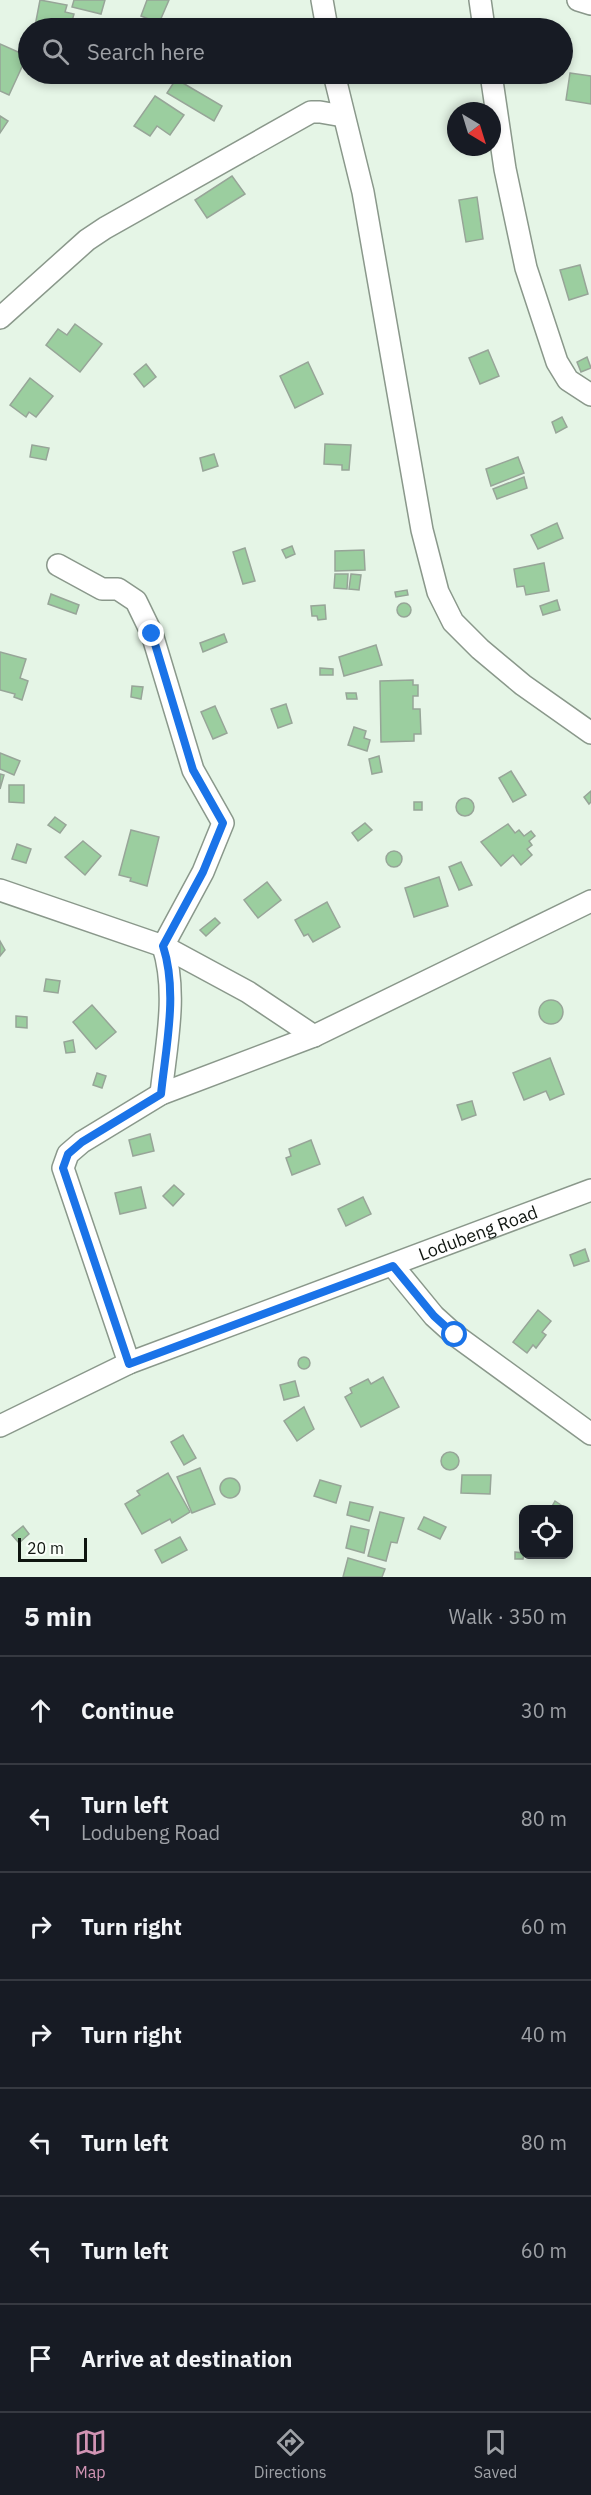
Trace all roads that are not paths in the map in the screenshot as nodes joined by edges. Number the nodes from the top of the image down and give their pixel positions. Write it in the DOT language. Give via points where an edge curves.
graph roads {
  1 [pos="322,0"];
  2 [pos="480,0"];
  3 [pos="578,0"];
  4 [pos="591,4"];
  5 [pos="325,18"];
  6 [pos="483,18"];
  7 [pos="336,84"];
  8 [pos="492,84"];
  9 [pos="343,116"];
  10 [pos="0,318"];
  11 [pos="591,395"];
  12 [pos="58,565"];
  13 [pos="591,733"];
  14 [pos="0,890"];
  15 [pos="591,901"];
  16 [pos="163,946"];
  17 [pos="314,1036"];
  18 [pos="161,1094"];
  19 [pos="591,1190"];
  20 [pos="393,1266"];
  21 [pos="129,1364"];
  22 [pos="0,1426"];
  23 [pos="591,1434"];
  1 -- 5 [label="street"];
  2 -- 6 [label="street"];
  3 -- 4 [label="street"];
  7 -- 9 [label="street"];
  8 -- 11 [label="street" via="526,268 557,362 568,380"];
  9 -- 10 [label="street" via="311,112 105,228"];
  9 -- 13 [label="street" via="363,192 422,530 438,592 453,622 480,650"];
  12 -- 16 [label="street" via="102,589 118,589 136,601 152,634 193,770 223,823 203,872"];
  14 -- 16 [label="street"];
  15 -- 17 [label="street"];
  16 -- 17 [label="street" via="249,992"];
  16 -- 18 [label="street" via="170,982"];
  17 -- 18 [label="street"];
  18 -- 21 [label="street" via="82,1142 68,1154 63,1168"];
  19 -- 20 [label="street, Lodubeng Road"];
  20 -- 21 [label="street, Lodubeng Road"];
  20 -- 23 [label="street" via="455,1335"];
  21 -- 22 [label="street, Lodubeng Road"];
}
